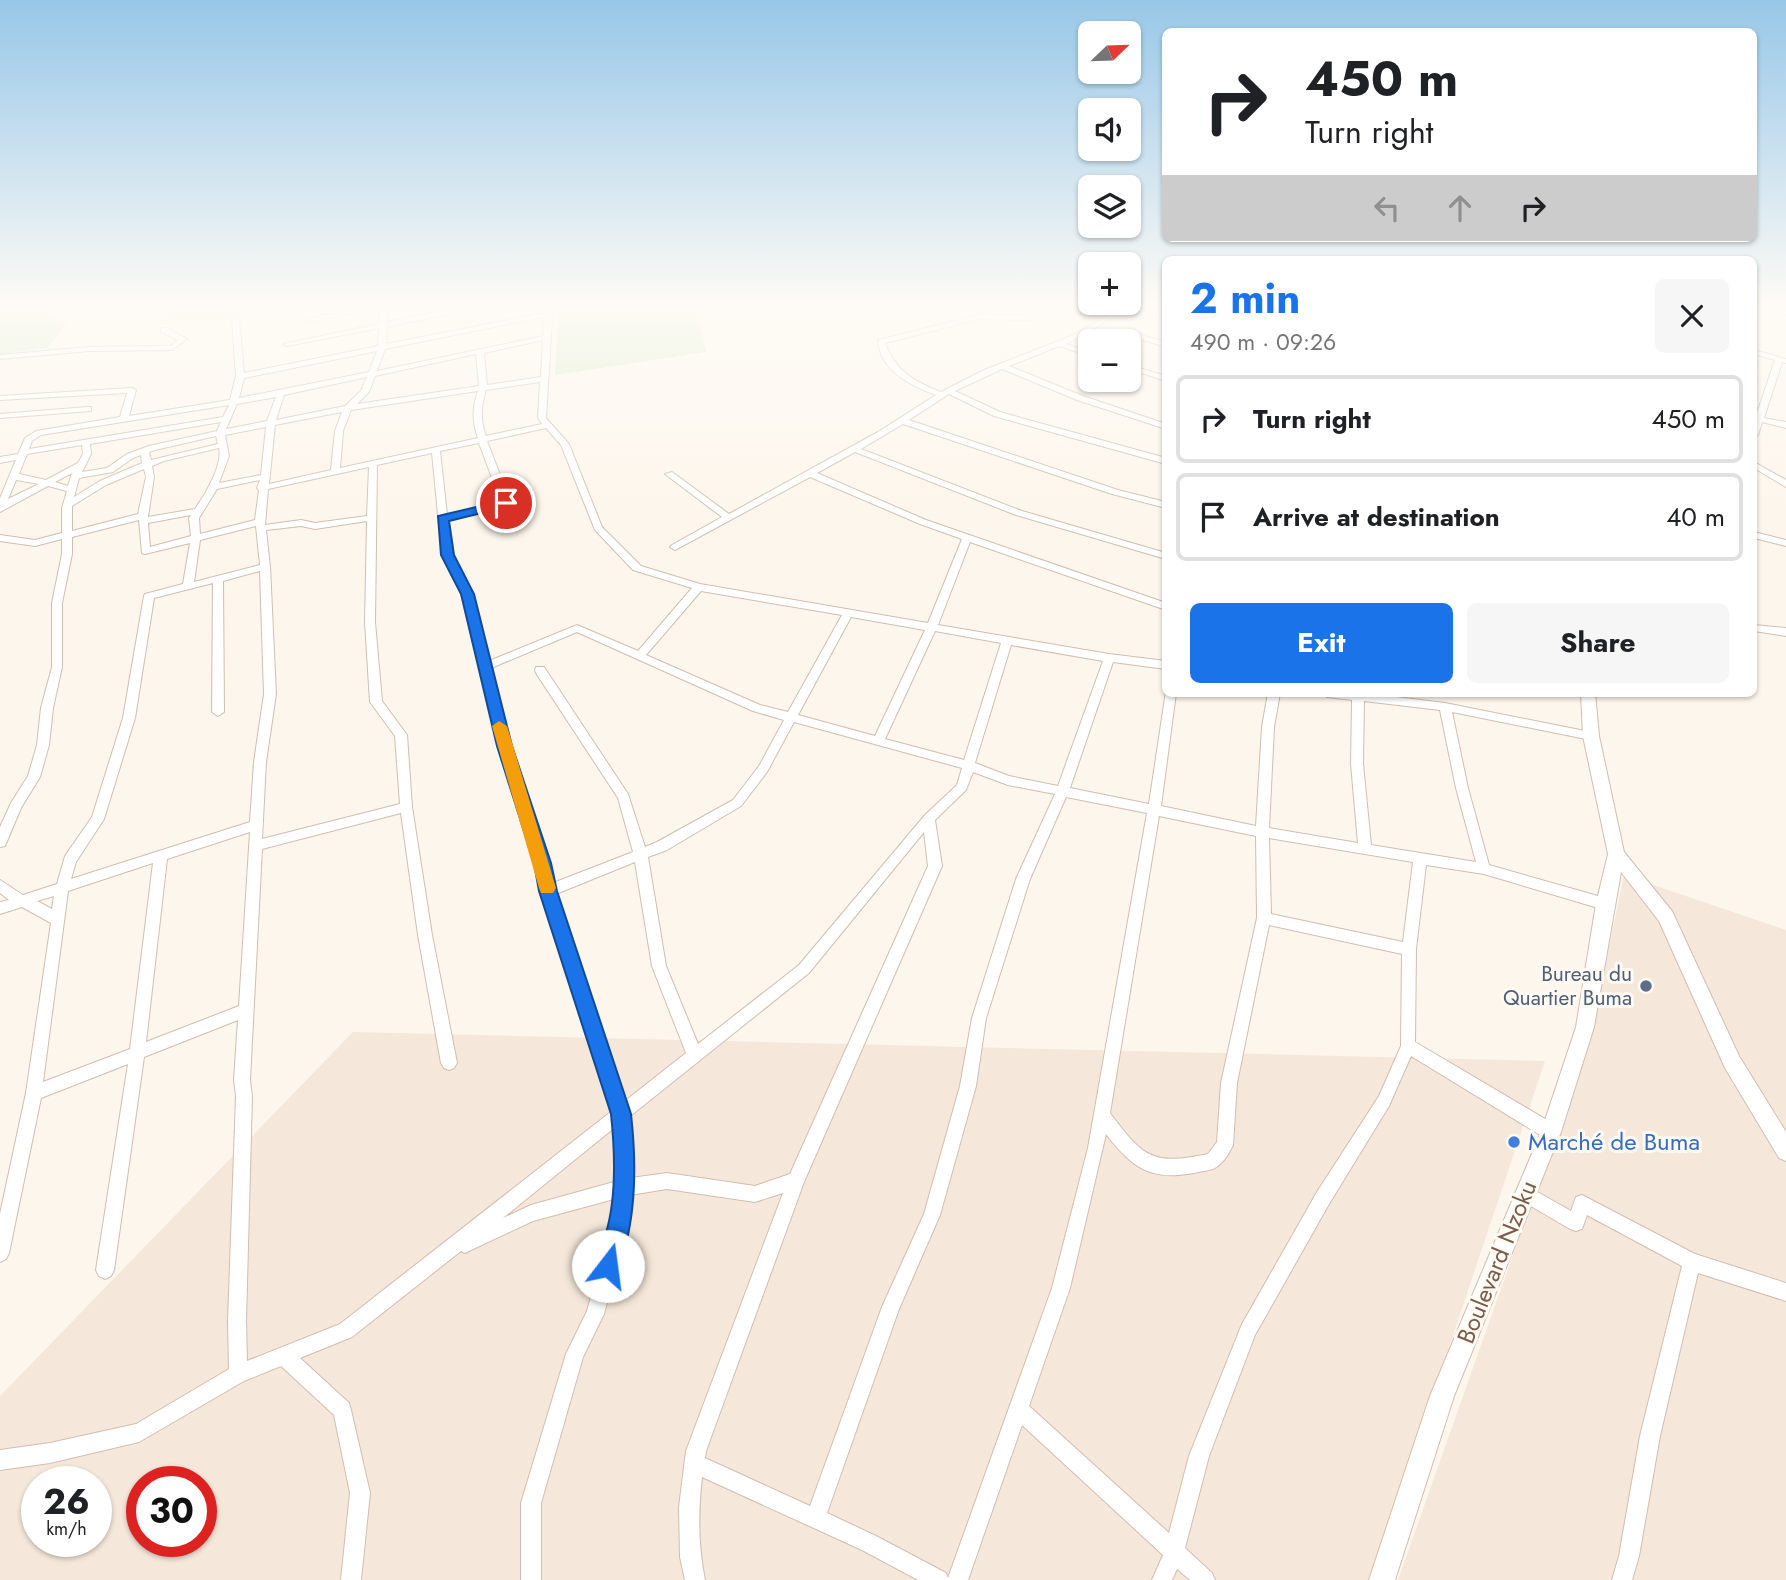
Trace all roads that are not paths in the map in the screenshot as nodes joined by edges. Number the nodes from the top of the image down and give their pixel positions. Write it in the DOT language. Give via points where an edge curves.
graph roads {
  1 [pos="240,376"];
  2 [pos="359,377"];
  3 [pos="371,377"];
  4 [pos="482,377"];
  5 [pos="905,377"];
  6 [pos="979,377"];
  7 [pos="1027,377"];
  8 [pos="1775,377"];
  9 [pos="544,379"];
  10 [pos="483,388"];
  11 [pos="281,393"];
  12 [pos="946,393"];
  13 [pos="94,394"];
  14 [pos="0,398"];
  15 [pos="234,402"];
  16 [pos="348,408"];
  17 [pos="88,409"];
  18 [pos="0,416"];
  19 [pos="1757,417"];
  20 [pos="226,419"];
  21 [pos="1757,419"];
  22 [pos="123,421"];
  23 [pos="903,421"];
  24 [pos="271,422"];
  25 [pos="548,425"];
  26 [pos="1786,425"];
  27 [pos="1162,426"];
  28 [pos="80,428"];
  29 [pos="220,433"];
  30 [pos="484,440"];
  31 [pos="86,442"];
  32 [pos="223,445"];
  33 [pos="854,449"];
  34 [pos="436,450"];
  35 [pos="144,451"];
  36 [pos="23,454"];
  37 [pos="0,460"];
  38 [pos="1162,460"];
  39 [pos="149,464"];
  40 [pos="81,465"];
  41 [pos="373,465"];
  42 [pos="1757,467"];
  43 [pos="335,473"];
  44 [pos="669,474"];
  45 [pos="811,474"];
  46 [pos="75,476"];
  47 [pos="13,477"];
  48 [pos="49,482"];
  49 [pos="263,482"];
  50 [pos="1786,484"];
  51 [pos="213,487"];
  52 [pos="71,489"];
  53 [pos="1162,504"];
  54 [pos="68,505"];
  55 [pos="0,508"];
  56 [pos="198,511"];
  57 [pos="729,517"];
  58 [pos="371,518"];
  59 [pos="143,519"];
  60 [pos="443,519"];
  61 [pos="261,525"];
  62 [pos="66,536"];
  63 [pos="1757,536"];
  64 [pos="196,537"];
  65 [pos="967,537"];
  66 [pos="0,538"];
  67 [pos="1786,543"];
  68 [pos="675,547"];
  69 [pos="1162,555"];
  70 [pos="265,566"];
  71 [pos="218,578"];
  72 [pos="188,586"];
  73 [pos="699,587"];
  74 [pos="1162,606"];
  75 [pos="848,613"];
  76 [pos="931,628"];
  77 [pos="1757,628"];
  78 [pos="1786,632"];
  79 [pos="1007,641"];
  80 [pos="640,655"];
  81 [pos="1109,658"];
  82 [pos="1162,665"];
  83 [pos="484,667"];
  84 [pos="540,670"];
  85 [pos="1169,697"];
  86 [pos="1273,697"];
  87 [pos="1358,697"];
  88 [pos="1373,697"];
  89 [pos="1588,697"];
  90 [pos="1446,707"];
  91 [pos="218,712"];
  92 [pos="792,717"];
  93 [pos="1591,736"];
  94 [pos="879,740"];
  95 [pos="970,766"];
  96 [pos="1062,792"];
  97 [pos="407,807"];
  98 [pos="1154,811"];
  99 [pos="929,818"];
  100 [pos="258,824"];
  101 [pos="1262,832"];
  102 [pos="0,842"];
  103 [pos="257,845"];
  104 [pos="1365,850"];
  105 [pos="1616,854"];
  106 [pos="161,855"];
  107 [pos="641,856"];
  108 [pos="1420,859"];
  109 [pos="1484,869"];
  110 [pos="0,885"];
  111 [pos="62,889"];
  112 [pos="548,891"];
  113 [pos="23,902"];
  114 [pos="1605,904"];
  115 [pos="0,908"];
  116 [pos="1264,918"];
  117 [pos="57,920"];
  118 [pos="1409,949"];
  119 [pos="247,1010"];
  120 [pos="1408,1046"];
  121 [pos="137,1052"];
  122 [pos="695,1056"];
  123 [pos="449,1063"];
  124 [pos="34,1093"];
  125 [pos="621,1114"];
  126 [pos="1102,1115"];
  127 [pos="1551,1132"];
  128 [pos="1786,1150"];
  129 [pos="796,1180"];
  130 [pos="622,1188"];
  131 [pos="1525,1193"];
  132 [pos="0,1253"];
  133 [pos="445,1253"];
  134 [pos="1692,1262"];
  135 [pos="105,1270"];
  136 [pos="1786,1292"];
  137 [pos="284,1356"];
  138 [pos="238,1374"];
  139 [pos="1018,1409"];
  140 [pos="0,1460"];
  141 [pos="694,1463"];
  142 [pos="815,1519"];
  143 [pos="1174,1553"];
  144 [pos="351,1580"];
  145 [pos="531,1580"];
  146 [pos="695,1580"];
  147 [pos="939,1580"];
  148 [pos="958,1580"];
  149 [pos="1162,1580"];
  150 [pos="1205,1580"];
  151 [pos="1382,1580"];
  152 [pos="1622,1580"];
  1 -- 15 [label="street"];
  2 -- 11 [label="street"];
  3 -- 16 [label="street" via="365,392"];
  4 -- 10 [label="street"];
  5 -- 12 [label="street"];
  6 -- 12 [label="street"];
  7 -- 27 [label="street"];
  8 -- 19 [label="street"];
  9 -- 10 [label="street"];
  9 -- 25 [label="street" via="542,418"];
  10 -- 16 [label="street"];
  10 -- 30 [label="street" via="478,427"];
  11 -- 15 [label="street"];
  11 -- 24 [label="street"];
  12 -- 23 [label="street"];
  12 -- 38 [label="street" via="997,414"];
  13 -- 14 [label="street"];
  13 -- 17 [label="street"];
  13 -- 22 [label="street" via="132,390"];
  15 -- 20 [label="street"];
  15 -- 22 [label="street"];
  16 -- 24 [label="street"];
  16 -- 43 [label="street" via="339,431"];
  17 -- 18 [label="street"];
  17 -- 28 [label="street"];
  20 -- 29 [label="street"];
  20 -- 31 [label="street"];
  21 -- 26 [label="street"];
  22 -- 28 [label="street"];
  23 -- 33 [label="street"];
  23 -- 53 [label="street"];
  24 -- 29 [label="street"];
  24 -- 49 [label="street"];
  25 -- 30 [label="street"];
  25 -- 73 [label="street" via="565,444 598,527 637,568"];
  28 -- 36 [label="street" via="39,433 28,440"];
  29 -- 32 [label="street"];
  29 -- 35 [label="street"];
  30 -- 34 [label="street"];
  30 -- 60 [label="street" via="506,503"];
  31 -- 36 [label="street"];
  31 -- 40 [label="street" via="87,454"];
  32 -- 39 [label="street"];
  32 -- 51 [label="street" via="225,456"];
  33 -- 45 [label="street"];
  33 -- 69 [label="street" via="1019,513"];
  34 -- 41 [label="street"];
  34 -- 60 [label="street"];
  35 -- 39 [label="street"];
  35 -- 46 [label="street" via="110,470"];
  36 -- 37 [label="street"];
  36 -- 47 [label="street"];
  39 -- 54 [label="street" via="103,483"];
  39 -- 59 [label="street"];
  40 -- 46 [label="street"];
  40 -- 48 [label="street"];
  41 -- 43 [label="street"];
  41 -- 58 [label="street"];
  42 -- 50 [label="street"];
  43 -- 49 [label="street"];
  44 -- 57 [label="street"];
  45 -- 57 [label="street"];
  45 -- 65 [label="street"];
  46 -- 52 [label="street"];
  47 -- 48 [label="street"];
  47 -- 55 [label="street"];
  48 -- 52 [label="street"];
  48 -- 55 [label="street"];
  49 -- 51 [label="street"];
  49 -- 61 [label="street"];
  51 -- 56 [label="street"];
  52 -- 54 [label="street"];
  54 -- 62 [label="street"];
  56 -- 59 [label="street"];
  56 -- 64 [label="street" via="194,517"];
  57 -- 68 [label="street"];
  58 -- 61 [label="street" via="315,526"];
  58 -- 97 [label="street" via="370,622 376,702 401,735"];
  59 -- 62 [label="street"];
  59 -- 64 [label="street" via="145,551"];
  60 -- 83 [label="street" via="447,555 467,594"];
  61 -- 64 [label="street"];
  61 -- 70 [label="street"];
  62 -- 66 [label="street" via="35,543"];
  62 -- 102 [label="street" via="68,554 57,603 57,667 43,745 34,777"];
  63 -- 67 [label="street"];
  64 -- 72 [label="street"];
  65 -- 74 [label="street"];
  65 -- 76 [label="street"];
  70 -- 71 [label="street"];
  70 -- 100 [label="street" via="270,694 260,762"];
  71 -- 72 [label="street"];
  71 -- 91 [label="street"];
  72 -- 111 [label="street" via="149,596 130,718 98,819 69,860"];
  73 -- 75 [label="street"];
  73 -- 80 [label="street"];
  75 -- 76 [label="street"];
  75 -- 92 [label="street"];
  76 -- 79 [label="street"];
  76 -- 94 [label="street"];
  77 -- 78 [label="street"];
  79 -- 81 [label="street"];
  79 -- 95 [label="street"];
  80 -- 83 [label="street" via="577,628"];
  80 -- 92 [label="street" via="757,708"];
  81 -- 82 [label="street"];
  81 -- 96 [label="street"];
  83 -- 112 [label="street"];
  84 -- 107 [label="street" via="624,797"];
  85 -- 98 [label="street"];
  86 -- 101 [label="street"];
  87 -- 104 [label="street" via="1357,764"];
  88 -- 90 [label="street"];
  89 -- 93 [label="street, Boulevard Nzoku"];
  90 -- 93 [label="street"];
  90 -- 109 [label="street"];
  92 -- 94 [label="street"];
  92 -- 107 [label="street" via="763,769 737,803"];
  93 -- 105 [label="street, Boulevard Nzoku"];
  94 -- 95 [label="street"];
  95 -- 96 [label="street"];
  95 -- 99 [label="street" via="962,787"];
  96 -- 98 [label="street"];
  96 -- 142 [label="street" via="1023,879 979,1018 968,1086 932,1215 891,1307"];
  97 -- 103 [label="street"];
  97 -- 123 [label="street"];
  98 -- 101 [label="street"];
  98 -- 126 [label="street"];
  99 -- 122 [label="street" via="804,969"];
  99 -- 129 [label="street" via="935,866"];
  100 -- 103 [label="street"];
  100 -- 106 [label="street"];
  101 -- 104 [label="street"];
  101 -- 116 [label="street"];
  103 -- 119 [label="street"];
  104 -- 108 [label="street"];
  105 -- 114 [label="street, Boulevard Nzoku"];
  105 -- 128 [label="street" via="1665,916 1732,1062"];
  106 -- 111 [label="street"];
  106 -- 121 [label="street"];
  107 -- 112 [label="street"];
  107 -- 122 [label="street" via="659,967"];
  108 -- 109 [label="street"];
  108 -- 118 [label="street"];
  109 -- 114 [label="street"];
  110 -- 113 [label="street"];
  111 -- 113 [label="street"];
  111 -- 117 [label="street"];
  112 -- 125 [label="street"];
  113 -- 115 [label="street"];
  113 -- 117 [label="street" via="42,908"];
  114 -- 127 [label="street, Boulevard Nzoku" via="1585,1027"];
  116 -- 118 [label="street"];
  116 -- 126 [label="street" via="1229,1083 1225,1145 1213,1161 1165,1170 1147,1164"];
  117 -- 124 [label="street"];
  118 -- 120 [label="street"];
  119 -- 121 [label="street"];
  119 -- 138 [label="street"];
  120 -- 127 [label="street"];
  120 -- 143 [label="street" via="1384,1101 1248,1330 1199,1455"];
  121 -- 124 [label="street"];
  121 -- 135 [label="street"];
  122 -- 125 [label="street"];
  124 -- 132 [label="street"];
  125 -- 130 [label="street"];
  125 -- 133 [label="street"];
  126 -- 139 [label="street" via="1061,1288"];
  127 -- 131 [label="street, Boulevard Nzoku"];
  129 -- 130 [label="street" via="755,1194 667,1181"];
  129 -- 141 [label="street"];
  130 -- 133 [label="street" via="531,1213"];
  130 -- 145 [label="street" via="621,1219 595,1314 576,1353 531,1503"];
  131 -- 134 [label="street" via="1576,1223 1583,1203"];
  131 -- 151 [label="street, Boulevard Nzoku" via="1442,1396"];
  133 -- 137 [label="street" via="346,1331"];
  134 -- 136 [label="street"];
  134 -- 152 [label="street" via="1650,1436"];
  137 -- 138 [label="street"];
  137 -- 144 [label="street" via="342,1410 360,1493"];
  138 -- 140 [label="street" via="139,1433"];
  139 -- 143 [label="street"];
  139 -- 148 [label="street"];
  141 -- 142 [label="street"];
  141 -- 146 [label="street" via="690,1557"];
  142 -- 147 [label="street"];
  143 -- 149 [label="street"];
  143 -- 150 [label="street"];
}
